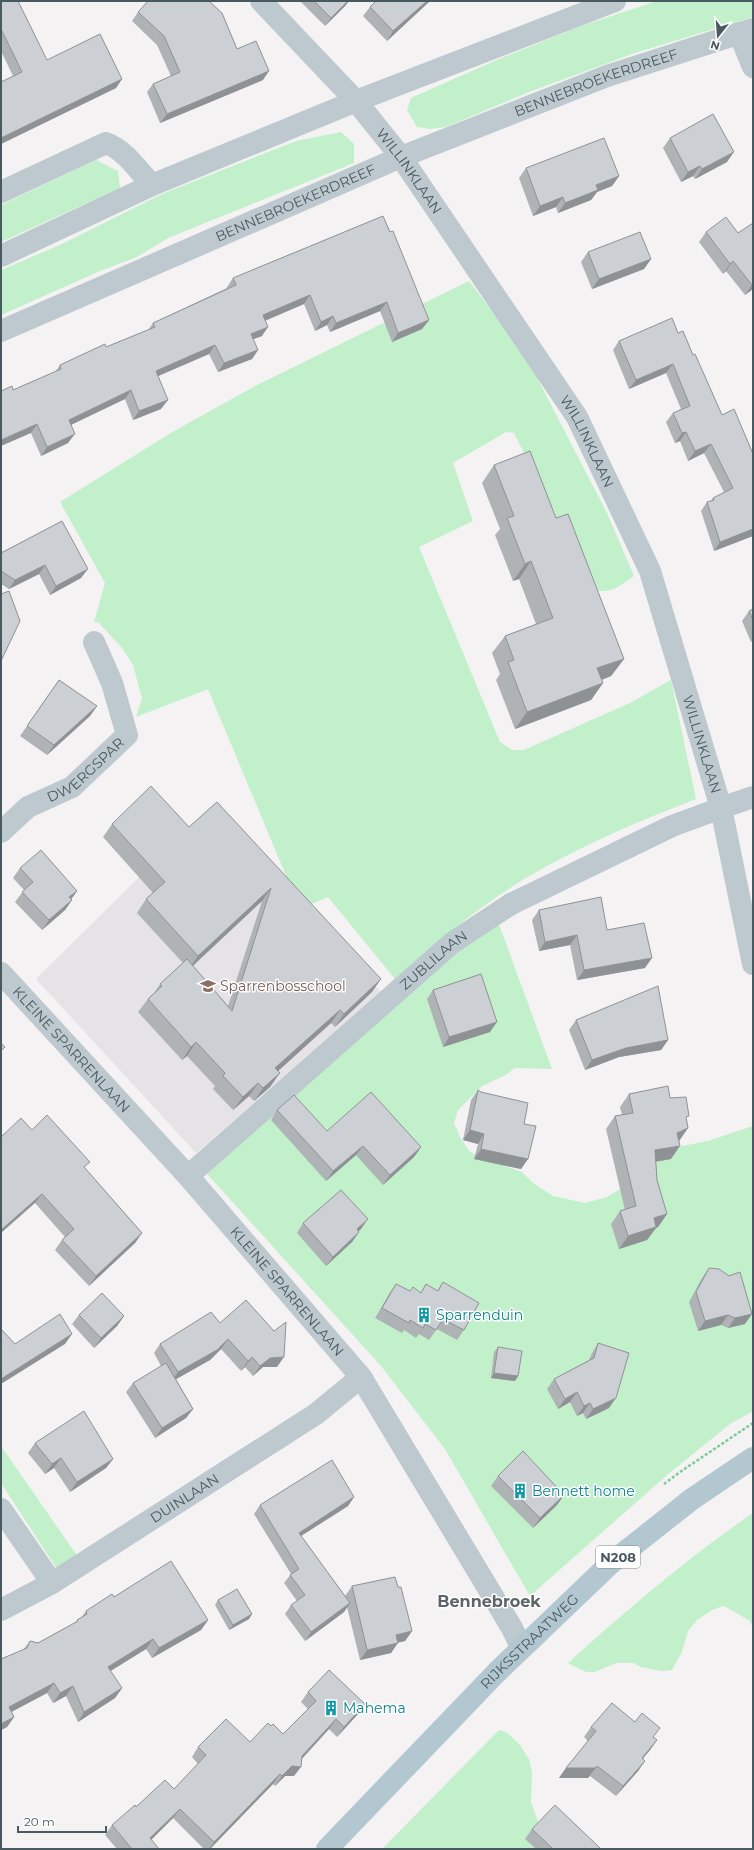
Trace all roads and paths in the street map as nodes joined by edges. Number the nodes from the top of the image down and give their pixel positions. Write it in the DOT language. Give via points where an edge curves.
graph roads {
  1 [pos="262,1"];
  2 [pos="614,1"];
  3 [pos="746,31"];
  4 [pos="753,67"];
  5 [pos="356,101"];
  6 [pos="401,157"];
  7 [pos="152,185"];
  8 [pos="1,192"];
  9 [pos="1,256"];
  10 [pos="1,331"];
  11 [pos="94,642"];
  12 [pos="753,796"];
  13 [pos="721,808"];
  14 [pos="1,832"];
  15 [pos="753,964"];
  16 [pos="1,973"];
  17 [pos="188,1176"];
  18 [pos="361,1377"];
  19 [pos="753,1458"];
  20 [pos="1,1509"];
  21 [pos="52,1583"];
  22 [pos="1,1610"];
  23 [pos="521,1647"];
  24 [pos="326,1849"];
  1 -- 5 [label="street, WILLINKLAAN"];
  2 -- 5 [label="street"];
  3 -- 4 [label="street"];
  3 -- 6 [label="street, BENNEBROEKERDREEF" via="607,76"];
  5 -- 6 [label="street, WILLINKLAAN"];
  5 -- 7 [label="street"];
  6 -- 10 [label="street, BENNEBROEKERDREEF"];
  6 -- 13 [label="street, WILLINKLAAN" via="577,417 650,571"];
  7 -- 8 [label="street" via="122,152 106,143"];
  7 -- 9 [label="street"];
  11 -- 14 [label="street, DWERGSPAR" via="112,683 127,735 72,787 28,807"];
  12 -- 13 [label="street, ZUBLILAAN"];
  13 -- 15 [label="street, WILLINKLAAN"];
  13 -- 17 [label="street, ZUBLILAAN" via="672,826 511,904 452,943"];
  16 -- 17 [label="street, KLEINE SPARRENLAAN"];
  17 -- 18 [label="street, KLEINE SPARRENLAAN"];
  18 -- 21 [label="street, DUINLAAN" via="316,1414"];
  18 -- 23 [label="street, KLEINE SPARRENLAAN"];
  19 -- 23 [label="main road, RIJKSSTRAATWEG / N208" via="692,1499 611,1563"];
  20 -- 21 [label="street"];
  21 -- 22 [label="street, DUINLAAN"];
  23 -- 24 [label="main road, RIJKSSTRAATWEG / N208"];
}
